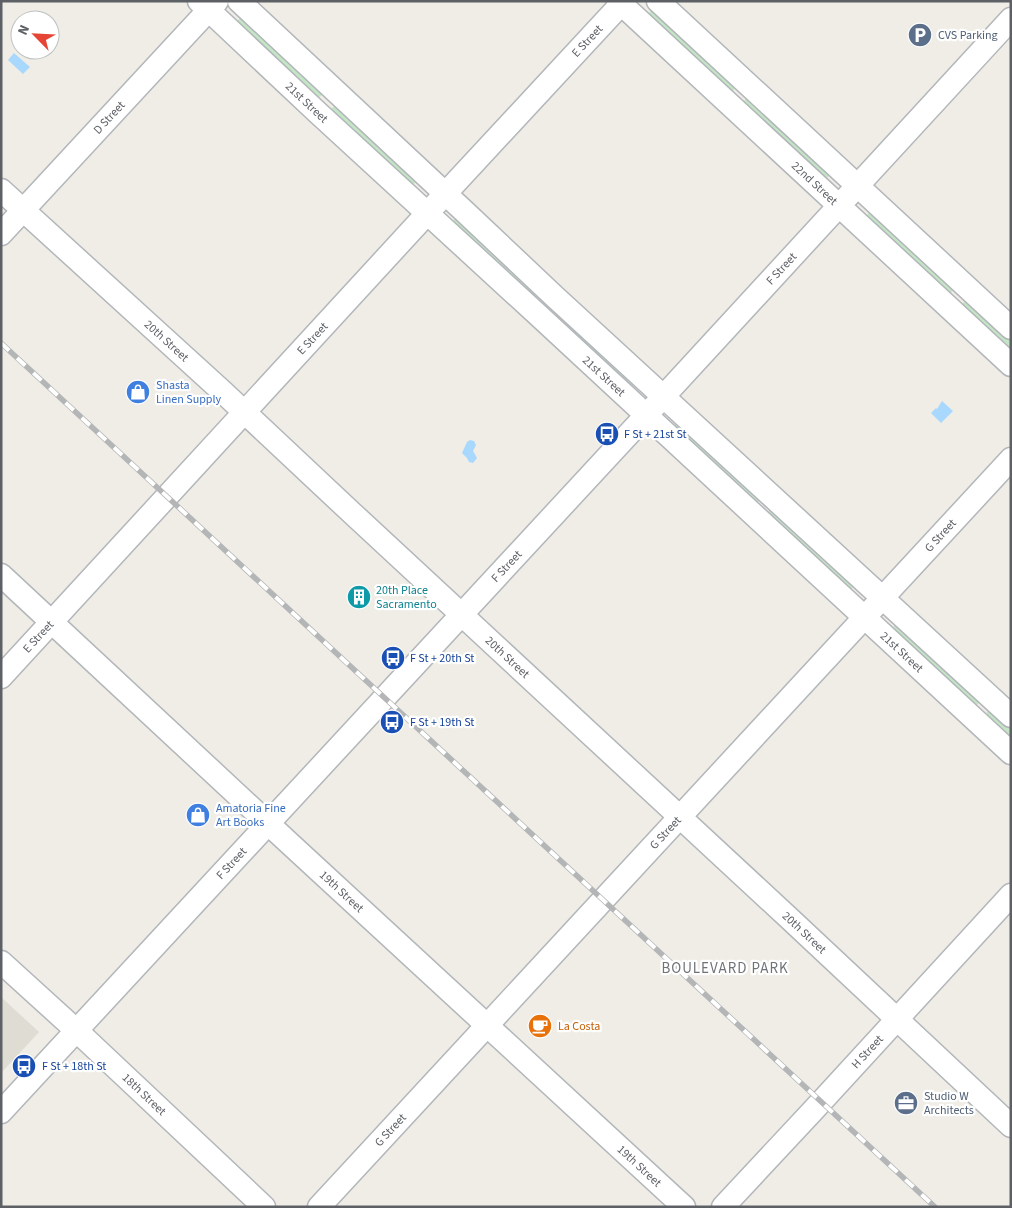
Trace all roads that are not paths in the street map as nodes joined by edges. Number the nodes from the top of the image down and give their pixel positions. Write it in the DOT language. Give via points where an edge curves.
graph roads {
  1 [pos="239,1"];
  2 [pos="658,1"];
  3 [pos="621,2"];
  4 [pos="208,4"];
  5 [pos="1011,19"];
  6 [pos="857,186"];
  7 [pos="1,190"];
  8 [pos="445,194"];
  9 [pos="838,206"];
  10 [pos="23,211"];
  11 [pos="427,213"];
  12 [pos="1,234"];
  13 [pos="1011,328"];
  14 [pos="1011,365"];
  15 [pos="663,397"];
  16 [pos="244,413"];
  17 [pos="646,415"];
  18 [pos="1011,459"];
  19 [pos="1,575"];
  20 [pos="882,599"];
  21 [pos="461,614"];
  22 [pos="864,618"];
  23 [pos="52,622"];
  24 [pos="1,677"];
  25 [pos="1011,716"];
  26 [pos="1011,753"];
  27 [pos="680,817"];
  28 [pos="268,824"];
  29 [pos="1011,895"];
  30 [pos="1,962"];
  31 [pos="897,1020"];
  32 [pos="487,1025"];
  33 [pos="77,1031"];
  34 [pos="1,1112"];
  35 [pos="1011,1126"];
  36 [pos="264,1207"];
  37 [pos="319,1207"];
  38 [pos="684,1207"];
  39 [pos="724,1207"];
  1 -- 8 [label="street, 21st Street"];
  2 -- 6 [label="street"];
  3 -- 8 [label="street, E Street"];
  3 -- 9 [label="street, 22nd Street"];
  4 -- 10 [label="street, D Street"];
  4 -- 11 [label="street, 21st Street" via="317,112"];
  5 -- 6 [label="street, F Street"];
  6 -- 9 [label="street, F Street"];
  6 -- 13 [label="street"];
  7 -- 10 [label="street, 20th Street"];
  8 -- 11 [label="street, E Street"];
  8 -- 15 [label="street, 21st Street"];
  9 -- 14 [label="street, 22nd Street"];
  9 -- 15 [label="street, F Street"];
  10 -- 12 [label="street, D Street"];
  10 -- 16 [label="street, 20th Street"];
  11 -- 16 [label="street, E Street"];
  11 -- 17 [label="street, 21st Street"];
  15 -- 17 [label="street, F Street"];
  15 -- 20 [label="street, 21st Street"];
  16 -- 21 [label="street, 20th Street"];
  16 -- 23 [label="street, E Street"];
  17 -- 21 [label="street, F Street"];
  17 -- 22 [label="street, 21st Street"];
  18 -- 20 [label="street, G Street"];
  19 -- 23 [label="street, 19th Street"];
  20 -- 22 [label="street, G Street"];
  20 -- 25 [label="street, 21st Street"];
  21 -- 27 [label="street, 20th Street"];
  21 -- 28 [label="street, F Street"];
  22 -- 26 [label="street, 21st Street"];
  22 -- 27 [label="street, G Street"];
  23 -- 24 [label="street, E Street"];
  23 -- 28 [label="street, 19th Street"];
  27 -- 31 [label="street, 20th Street"];
  27 -- 32 [label="street, G Street"];
  28 -- 32 [label="street, 19th Street"];
  28 -- 33 [label="street, F Street"];
  29 -- 31 [label="street, H Street"];
  30 -- 33 [label="street, 18th Street"];
  31 -- 35 [label="street, 20th Street"];
  31 -- 39 [label="street, H Street"];
  32 -- 37 [label="street, G Street"];
  32 -- 38 [label="street, 19th Street"];
  33 -- 34 [label="street, F Street"];
  33 -- 36 [label="street, 18th Street"];
}
